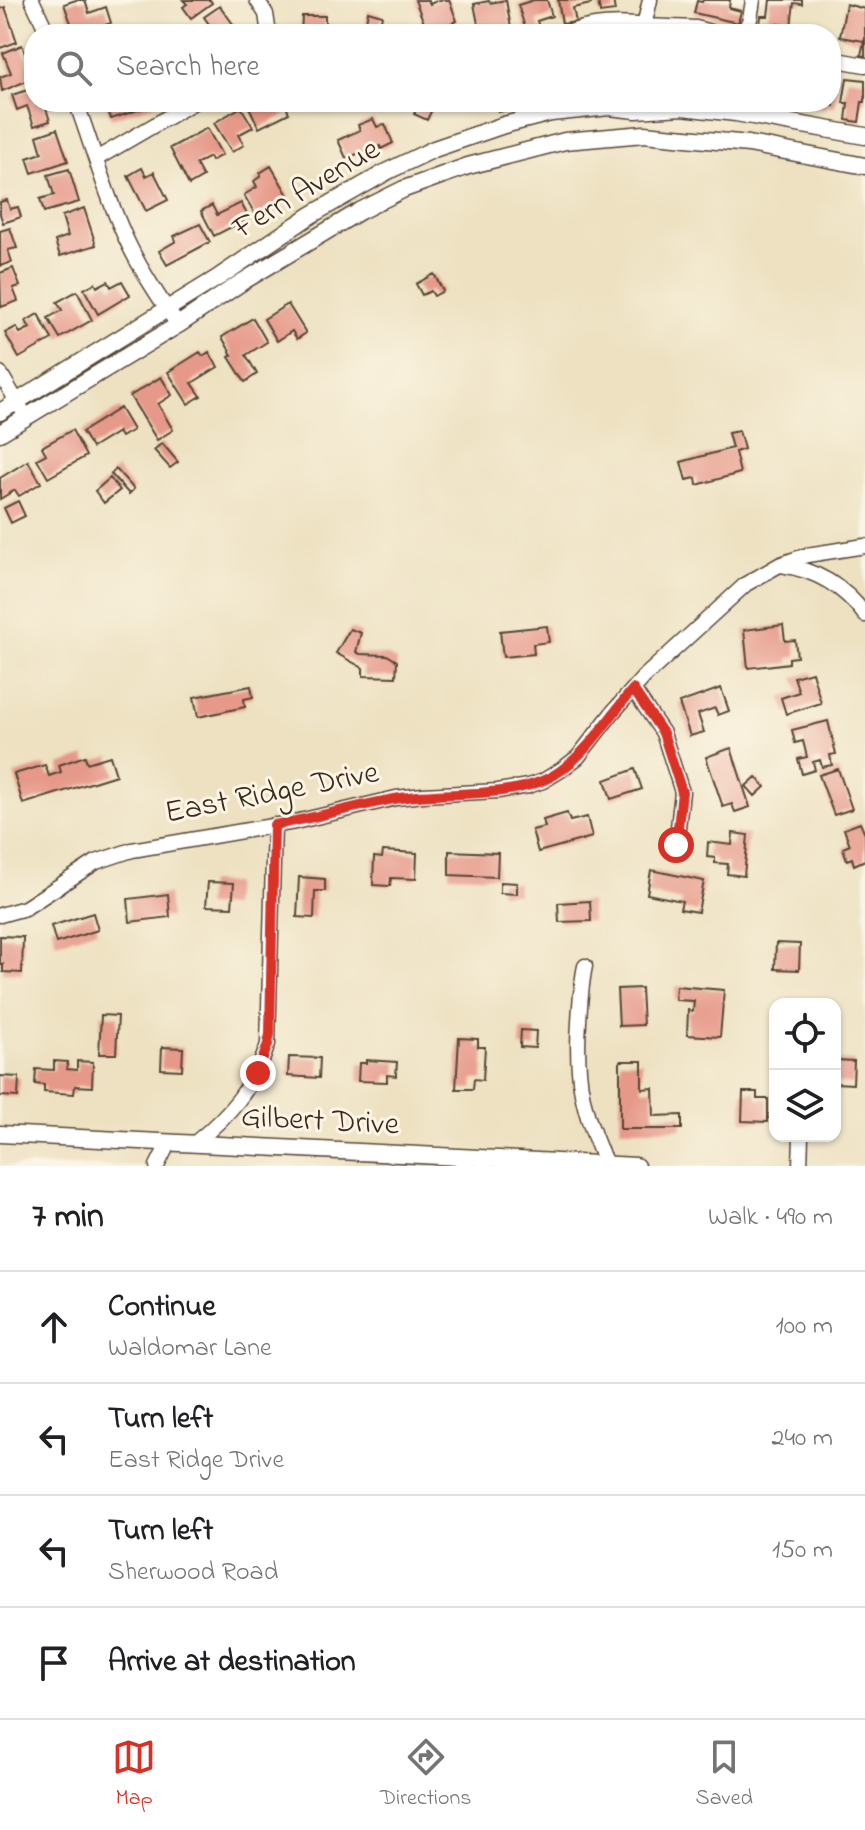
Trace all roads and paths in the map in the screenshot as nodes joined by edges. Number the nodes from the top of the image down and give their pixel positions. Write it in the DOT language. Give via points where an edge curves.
graph roads {
  1 [pos="32,0"];
  2 [pos="257,0"];
  3 [pos="650,0"];
  4 [pos="753,0"];
  5 [pos="43,24"];
  6 [pos="268,24"];
  7 [pos="646,24"];
  8 [pos="748,24"];
  9 [pos="841,61"];
  10 [pos="865,65"];
  11 [pos="80,112"];
  12 [pos="177,112"];
  13 [pos="561,112"];
  14 [pos="637,112"];
  15 [pos="653,112"];
  16 [pos="723,112"];
  17 [pos="644,134"];
  18 [pos="865,136"];
  19 [pos="96,159"];
  20 [pos="865,166"];
  21 [pos="167,309"];
  22 [pos="178,325"];
  23 [pos="0,373"];
  24 [pos="17,402"];
  25 [pos="0,412"];
  26 [pos="27,417"];
  27 [pos="0,433"];
  28 [pos="865,546"];
  29 [pos="781,564"];
  30 [pos="865,615"];
  31 [pos="633,689"];
  32 [pos="274,825"];
  33 [pos="676,845"];
  34 [pos="0,915"];
  35 [pos="585,966"];
  36 [pos="0,1134"];
  37 [pos="169,1142"];
  38 [pos="801,1142"];
  39 [pos="195,1143"];
  40 [pos="406,1160"];
  41 [pos="607,1165"];
  42 [pos="157,1166"];
  43 [pos="636,1166"];
  44 [pos="800,1166"];
  1 -- 5 [label="street"];
  2 -- 6 [label="street"];
  3 -- 7 [label="street"];
  4 -- 8 [label="street"];
  9 -- 10 [label="street"];
  11 -- 19 [label="street"];
  12 -- 19 [label="street"];
  13 -- 21 [label="street, Fern Avenue" via="504,125 388,171"];
  14 -- 17 [label="street"];
  15 -- 17 [label="street"];
  16 -- 18 [label="street, Fern Avenue"];
  17 -- 20 [label="street, Fern Avenue" via="749,144"];
  17 -- 22 [label="street, Fern Avenue" via="545,145 404,189 317,236"];
  19 -- 21 [label="street" via="126,239"];
  21 -- 22 [label="street"];
  21 -- 24 [label="street, Fern Avenue"];
  22 -- 26 [label="street, Fern Avenue"];
  23 -- 24 [label="street"];
  24 -- 25 [label="street, Fern Avenue"];
  24 -- 26 [label="street"];
  26 -- 27 [label="street, Fern Avenue"];
  28 -- 29 [label="street, East Ridge Drive"];
  29 -- 30 [label="street" via="832,582"];
  29 -- 31 [label="street, East Ridge Drive" via="746,584"];
  31 -- 32 [label="street, East Ridge Drive" via="578,757 543,781 498,791 396,798"];
  31 -- 33 [label="street" via="663,733 682,792"];
  32 -- 34 [label="street, East Ridge Drive" via="108,857 25,908"];
  32 -- 39 [label="street" via="268,1044 245,1093"];
  35 -- 41 [label="street" via="578,1073 584,1106"];
  36 -- 37 [label="street, Gilbert Drive"];
  37 -- 39 [label="street, Gilbert Drive"];
  37 -- 42 [label="street"];
  38 -- 44 [label="street"];
  39 -- 40 [label="street, Gilbert Drive"];
  40 -- 41 [label="street, Gilbert Drive"];
  41 -- 43 [label="street, Gilbert Drive"];
}
